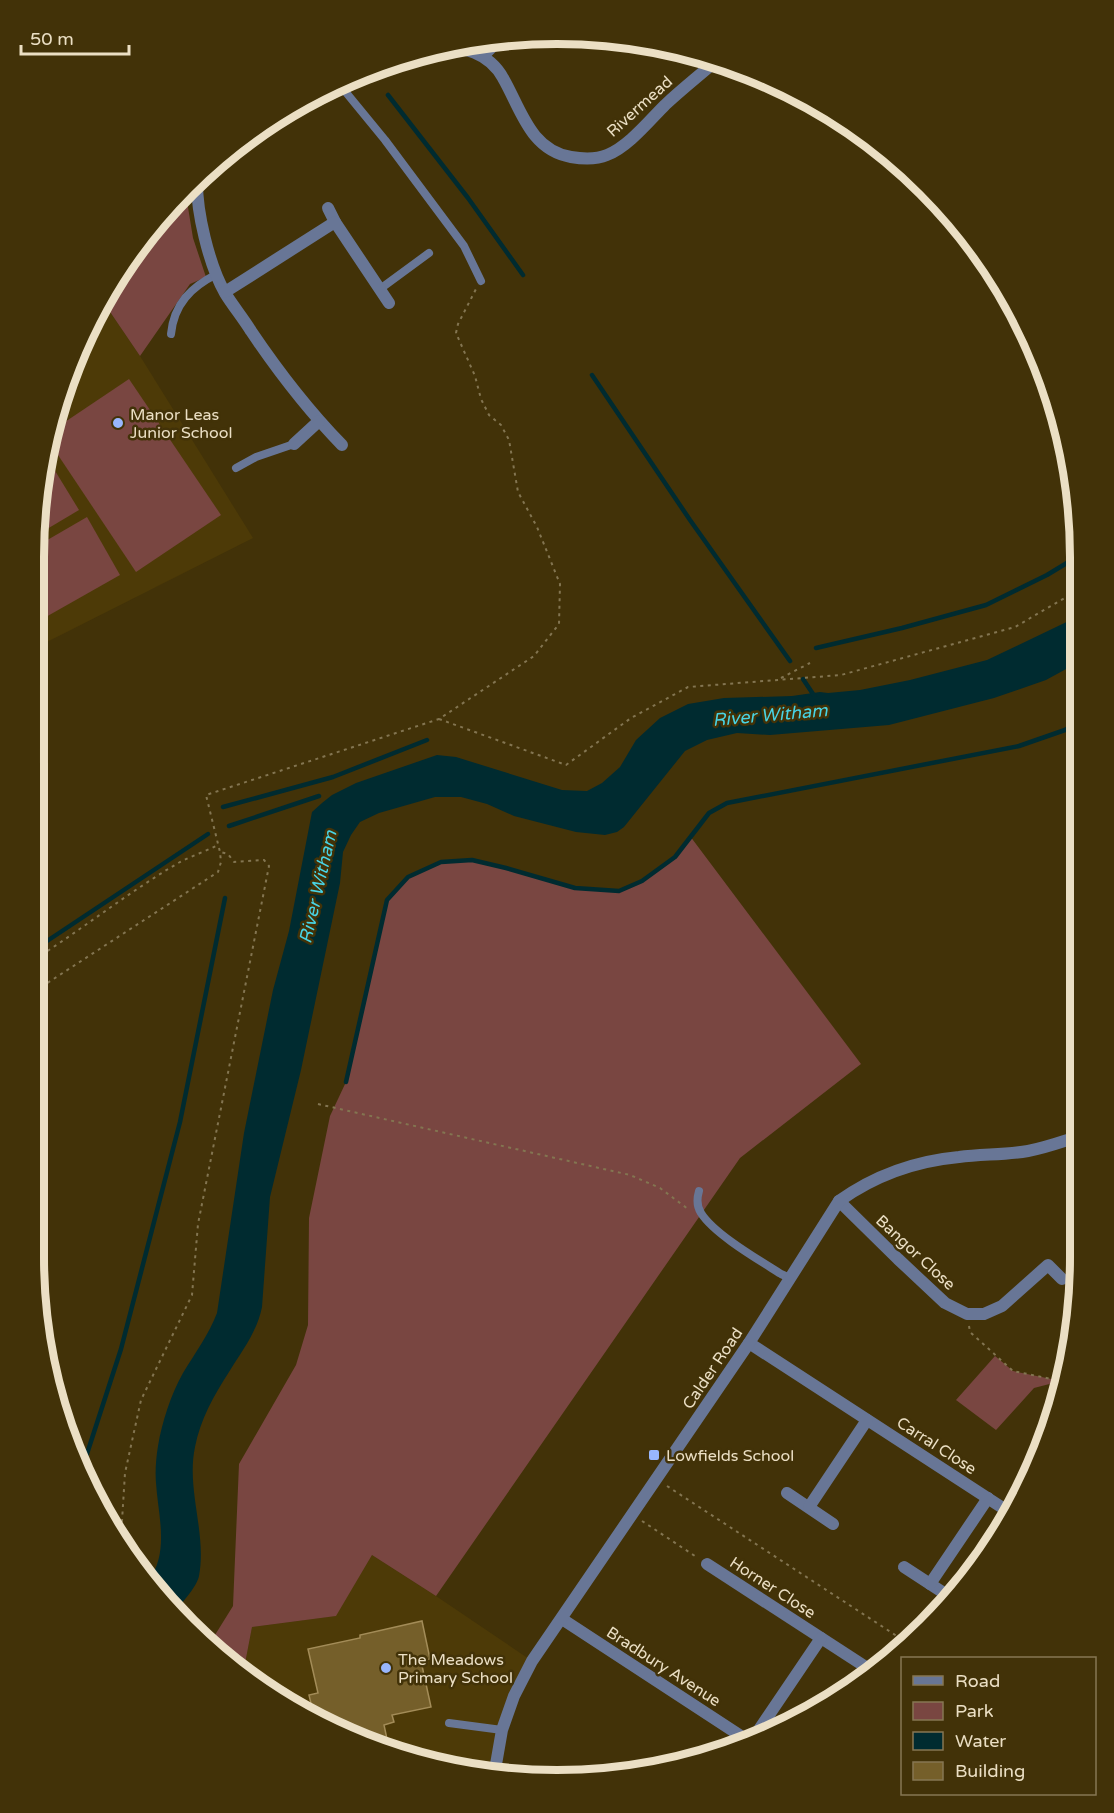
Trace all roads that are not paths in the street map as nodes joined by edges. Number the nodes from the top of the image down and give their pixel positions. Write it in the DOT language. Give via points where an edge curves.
graph roads {
  1 [pos="491,48"];
  2 [pos="469,51"];
  3 [pos="483,56"];
  4 [pos="709,67"];
  5 [pos="344,90"];
  6 [pos="197,191"];
  7 [pos="328,208"];
  8 [pos="335,222"];
  9 [pos="429,253"];
  10 [pos="218,274"];
  11 [pos="481,281"];
  12 [pos="380,289"];
  13 [pos="225,292"];
  14 [pos="389,303"];
  15 [pos="171,334"];
  16 [pos="319,421"];
  17 [pos="294,444"];
  18 [pos="342,445"];
  19 [pos="236,468"];
  20 [pos="1070,1139"];
  21 [pos="699,1191"];
  22 [pos="839,1201"];
  23 [pos="790,1278"];
  24 [pos="1062,1279"];
  25 [pos="749,1343"];
  26 [pos="867,1420"];
  27 [pos="787,1493"];
  28 [pos="988,1498"];
  29 [pos="809,1508"];
  30 [pos="1004,1509"];
  31 [pos="833,1524"];
  32 [pos="707,1564"];
  33 [pos="904,1567"];
  34 [pos="930,1584"];
  35 [pos="944,1593"];
  36 [pos="562,1618"];
  37 [pos="821,1638"];
  38 [pos="866,1666"];
  39 [pos="449,1723"];
  40 [pos="761,1727"];
  41 [pos="501,1730"];
  42 [pos="740,1735"];
  43 [pos="496,1766"];
  1 -- 3 [label="street"];
  2 -- 3 [label="street"];
  3 -- 4 [label="street, Rivermead" via="502,75 532,134 547,148 580,159 608,155 624,145"];
  5 -- 11 [label="lane" via="464,246"];
  6 -- 10 [label="street" via="205,240"];
  7 -- 8 [label="street"];
  8 -- 12 [label="street"];
  8 -- 13 [label="street"];
  9 -- 12 [label="lane"];
  10 -- 13 [label="street"];
  10 -- 15 [label="lane" via="200,282 188,294 172,321"];
  12 -- 14 [label="street"];
  13 -- 16 [label="street"];
  16 -- 17 [label="street"];
  16 -- 18 [label="street"];
  17 -- 19 [label="lane"];
  20 -- 22 [label="street, Calder Road" via="1029,1150 921,1163 858,1187"];
  21 -- 23 [label="lane" via="700,1211 710,1225"];
  22 -- 23 [label="street, Calder Road"];
  22 -- 24 [label="street, Bangor Close" via="945,1303 968,1314 984,1314 1002,1306 1048,1265"];
  23 -- 25 [label="street, Calder Road"];
  25 -- 26 [label="street, Carral Close"];
  25 -- 36 [label="street, Calder Road"];
  26 -- 28 [label="street, Carral Close"];
  26 -- 29 [label="street"];
  27 -- 29 [label="street"];
  28 -- 30 [label="street, Carral Close"];
  28 -- 34 [label="street"];
  29 -- 31 [label="street"];
  32 -- 37 [label="street, Horner Close"];
  33 -- 34 [label="street"];
  34 -- 35 [label="street"];
  36 -- 41 [label="street, Calder Road" via="532,1661"];
  36 -- 42 [label="street, Bradbury Avenue"];
  37 -- 38 [label="street, Horner Close"];
  37 -- 40 [label="street, Horner Close"];
  39 -- 41 [label="lane"];
  41 -- 43 [label="street, Calder Road"];
}
